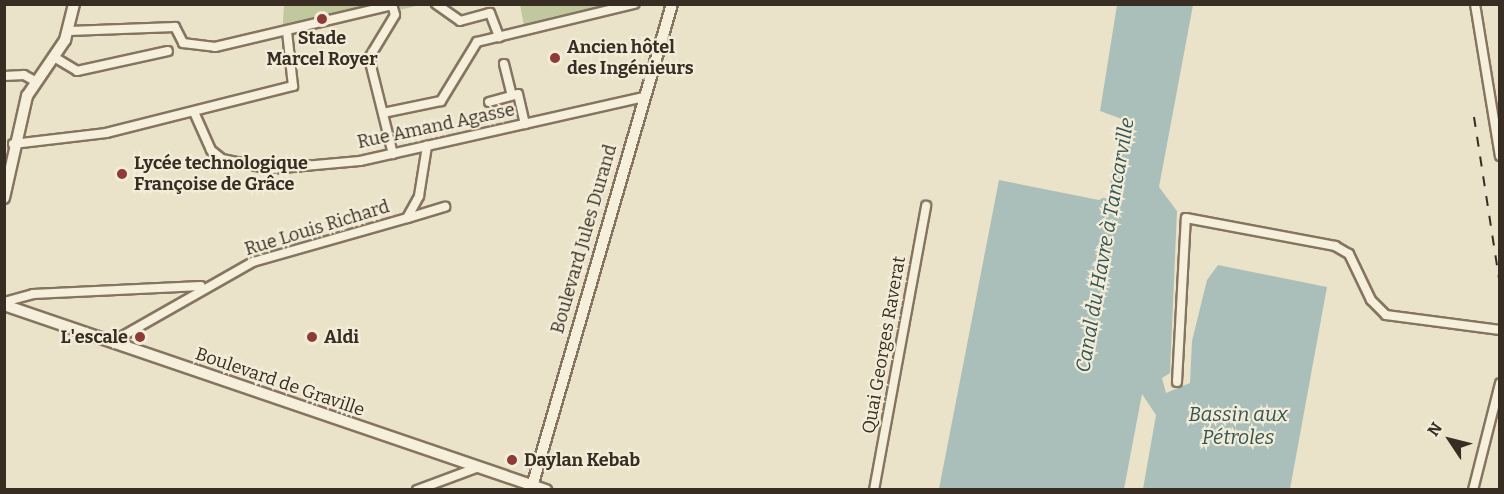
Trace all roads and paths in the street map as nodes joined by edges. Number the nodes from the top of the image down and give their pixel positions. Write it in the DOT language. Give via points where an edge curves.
graph roads {
  1 [pos="74,4"];
  2 [pos="436,4"];
  3 [pos="634,4"];
  4 [pos="672,4"];
  5 [pos="1475,4"];
  6 [pos="392,5"];
  7 [pos="69,31"];
  8 [pos="287,32"];
  9 [pos="499,37"];
  10 [pos="168,51"];
  11 [pos="54,57"];
  12 [pos="504,64"];
  13 [pos="4,76"];
  14 [pos="35,81"];
  15 [pos="512,95"];
  16 [pos="644,97"];
  17 [pos="489,102"];
  18 [pos="194,112"];
  19 [pos="382,113"];
  20 [pos="525,124"];
  21 [pos="13,144"];
  22 [pos="427,146"];
  23 [pos="393,154"];
  24 [pos="1500,156"];
  25 [pos="4,198"];
  26 [pos="926,206"];
  27 [pos="444,207"];
  28 [pos="407,218"];
  29 [pos="204,286"];
  30 [pos="4,303"];
  31 [pos="1500,330"];
  32 [pos="112,342"];
  33 [pos="1177,382"];
  34 [pos="1500,383"];
  35 [pos="478,467"];
  36 [pos="532,487"];
  37 [pos="417,489"];
  38 [pos="546,489"];
  39 [pos="874,489"];
  40 [pos="1473,489"];
  1 -- 7 [label="street"];
  2 -- 9 [label="street" via="460,21 490,13"];
  3 -- 9 [label="street"];
  4 -- 16 [label="street, Boulevard Jules Durand"];
  5 -- 24 [label="street"];
  6 -- 8 [label="street"];
  6 -- 19 [label="street" via="395,15 369,58"];
  7 -- 8 [label="street" via="175,27 183,43 215,47"];
  7 -- 11 [label="street"];
  8 -- 18 [label="street" via="293,86"];
  9 -- 19 [label="street" via="477,42 441,101"];
  10 -- 11 [label="street" via="77,71"];
  11 -- 14 [label="street"];
  12 -- 15 [label="street"];
  13 -- 14 [label="street" via="24,75"];
  14 -- 21 [label="street"];
  15 -- 17 [label="street"];
  15 -- 20 [label="street" via="518,94"];
  16 -- 20 [label="street, Rue Amand Agasse"];
  16 -- 36 [label="street, Boulevard Jules Durand"];
  18 -- 21 [label="street" via="106,133"];
  18 -- 23 [label="street, Rue Amand Agasse" via="212,150 244,167 360,161"];
  19 -- 23 [label="street"];
  20 -- 22 [label="street, Rue Amand Agasse"];
  21 -- 25 [label="street"];
  22 -- 23 [label="street, Rue Amand Agasse"];
  22 -- 28 [label="street, Rue Louis Richard" via="419,196"];
  26 -- 39 [label="street, Quai Georges Raverat"];
  27 -- 28 [label="street, Rue Louis Richard"];
  28 -- 29 [label="street, Rue Louis Richard" via="253,262"];
  29 -- 30 [label="street" via="33,294"];
  29 -- 32 [label="street, Rue Louis Richard"];
  30 -- 32 [label="street, Boulevard de Graville"];
  31 -- 33 [label="street" via="1386,315 1371,300 1349,254 1335,246 1186,218"];
  32 -- 35 [label="street, Boulevard de Graville"];
  34 -- 40 [label="street"];
  35 -- 36 [label="street, Boulevard de Graville"];
  35 -- 37 [label="street"];
  36 -- 38 [label="street, Boulevard de Graville"];
}
